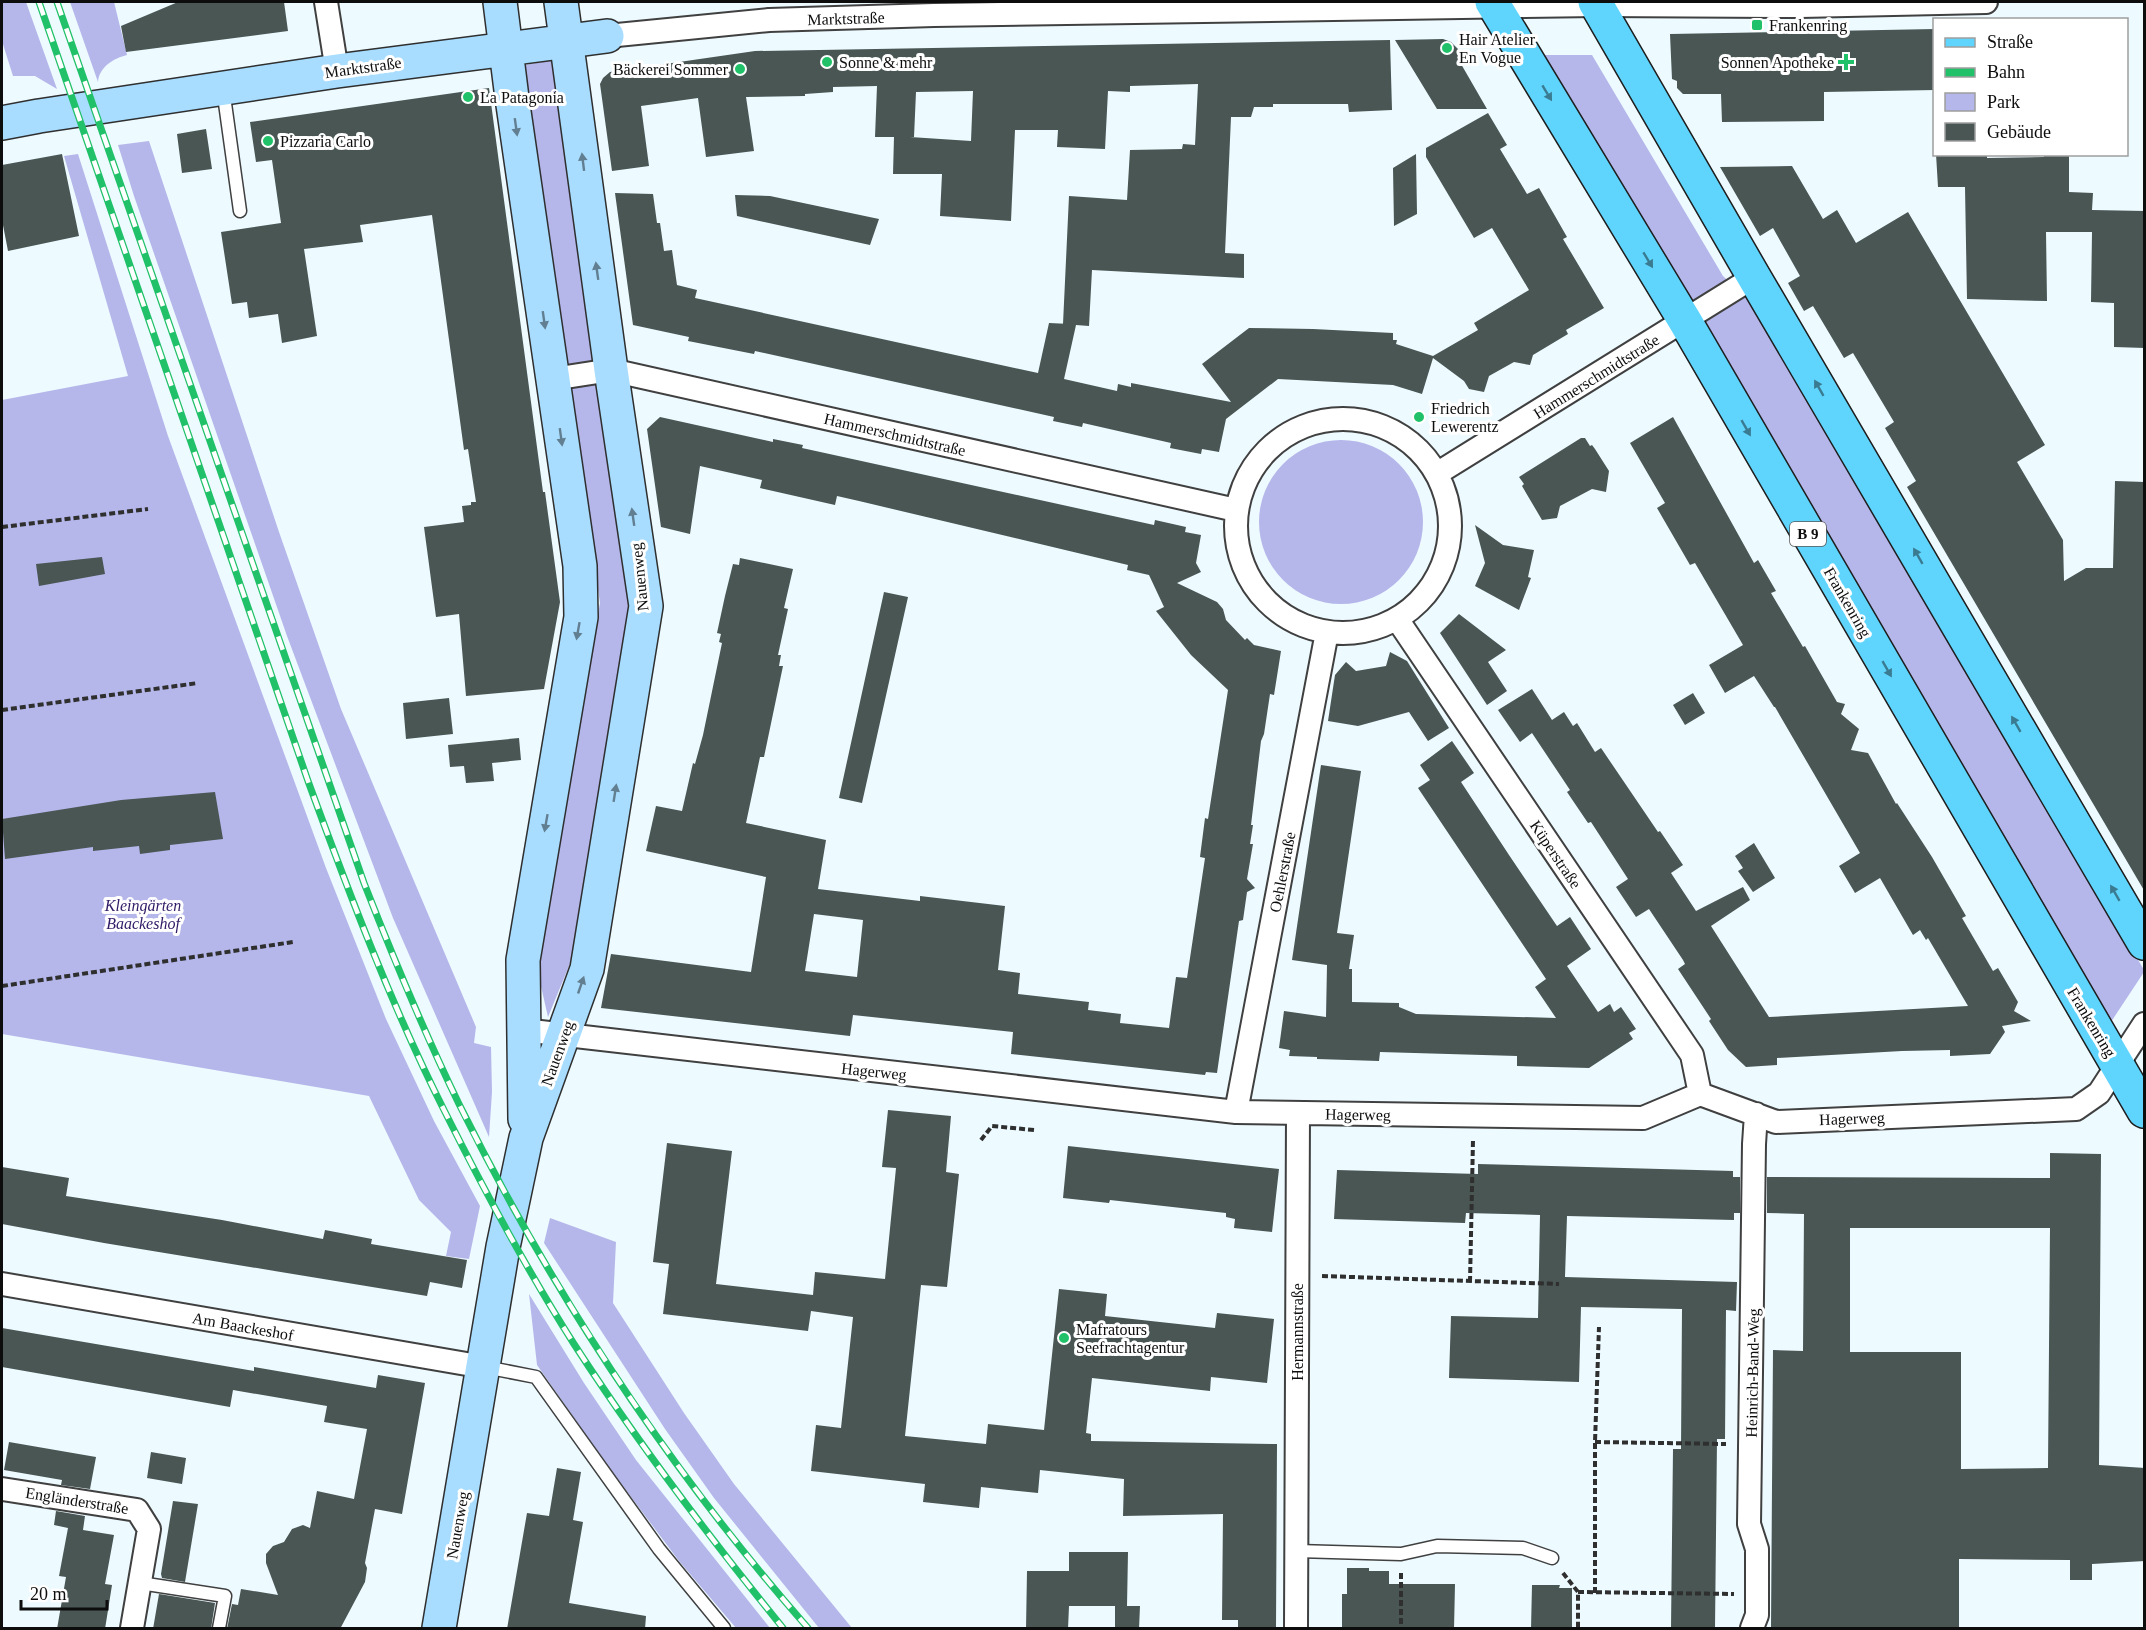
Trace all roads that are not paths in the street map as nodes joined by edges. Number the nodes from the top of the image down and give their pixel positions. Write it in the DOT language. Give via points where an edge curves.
graph roads {
  1 [pos="326,2"];
  2 [pos="500,2"];
  3 [pos="561,2"];
  4 [pos="1986,2"];
  5 [pos="1596,3"];
  6 [pos="1494,4"];
  7 [pos="1801,4"];
  8 [pos="607,36"];
  9 [pos="568,41"];
  10 [pos="507,48"];
  11 [pos="337,71"];
  12 [pos="223,88"];
  13 [pos="2,123"];
  14 [pos="240,211"];
  15 [pos="1754,277"];
  16 [pos="1685,321"];
  17 [pos="611,370"];
  18 [pos="553,379"];
  19 [pos="1438,473"];
  20 [pos="1236,510"];
  21 [pos="1397,619"];
  22 [pos="1328,632"];
  23 [pos="2145,943"];
  24 [pos="2145,1024"];
  25 [pos="524,1030"];
  26 [pos="564,1036"];
  27 [pos="2117,1064"];
  28 [pos="1700,1094"];
  29 [pos="1236,1112"];
  30 [pos="2145,1112"];
  31 [pos="1298,1113"];
  32 [pos="1756,1114"];
  33 [pos="525,1138"];
  34 [pos="2,1284"];
  35 [pos="484,1367"];
  36 [pos="2,1489"];
  37 [pos="1297,1551"];
  38 [pos="1552,1558"];
  39 [pos="140,1582"];
  40 [pos="720,1626"];
  41 [pos="132,1629"];
  42 [pos="219,1629"];
  43 [pos="439,1629"];
  44 [pos="1296,1629"];
  45 [pos="1752,1629"];
  1 -- 11 [label="street"];
  2 -- 10 [label="street, Nauenweg"];
  3 -- 9 [label="street, Nauenweg"];
  4 -- 7 [label="street, Marktstraße"];
  5 -- 6 [label="street, Marktstraße"];
  5 -- 7 [label="street, Marktstraße"];
  5 -- 15 [label="main road"];
  6 -- 8 [label="street, Marktstraße" via="769,20"];
  6 -- 16 [label="main road, Frankenring / B 9, one-way"];
  8 -- 9 [label="street, Marktstraße"];
  9 -- 10 [label="street, Marktstraße"];
  17 -- 9 [label="street, Nauenweg, one-way"];
  10 -- 11 [label="street, Marktstraße"];
  10 -- 18 [label="street, Nauenweg, one-way"];
  11 -- 12 [label="street, Marktstraße"];
  12 -- 13 [label="street, Marktstraße"];
  12 -- 14 [label="lane"];
  15 -- 16 [label="street, Hammerschmidtstraße"];
  23 -- 15 [label="main road, one-way"];
  16 -- 19 [label="street, Hammerschmidtstraße"];
  16 -- 27 [label="main road, Frankenring / B 9, one-way"];
  17 -- 18 [label="street, Hammerschmidtstraße"];
  17 -- 20 [label="street, Hammerschmidtstraße"];
  26 -- 17 [label="street, Nauenweg, one-way" via="587,969 646,606"];
  18 -- 25 [label="street, Nauenweg, one-way" via="580,566 581,618 523,960"];
  19 -- 20 [label="street" via="1415,446 1377,423 1351,418 1324,420 1298,428 1263,454 1244,484"];
  19 -- 21 [label="street" via="1448,500 1451,527 1447,555 1431,588"];
  20 -- 22 [label="street" via="1236,538 1243,565 1257,590 1284,615"];
  21 -- 22 [label="street" via="1375,629"];
  21 -- 28 [label="street, Küperstraße" via="1692,1056"];
  22 -- 29 [label="street, Oehlerstraße"];
  24 -- 27 [label="street, Hagerweg"];
  25 -- 26 [label="street, Hagerweg"];
  25 -- 33 [label="street, Nauenweg"];
  26 -- 29 [label="street, Hagerweg"];
  26 -- 33 [label="street, Nauenweg"];
  27 -- 30 [label="main road, Frankenring / B 9"];
  27 -- 32 [label="street, Hagerweg" via="2099,1093 2076,1109 1776,1122"];
  28 -- 31 [label="street, Hagerweg" via="1643,1118"];
  28 -- 32 [label="street, Hagerweg"];
  29 -- 31 [label="street, Hagerweg"];
  31 -- 37 [label="street, Hermannstraße"];
  32 -- 45 [label="street, Heinrich-Band-Weg" via="1749,1524 1757,1549 1757,1615"];
  33 -- 35 [label="street, Nauenweg" via="502,1247"];
  34 -- 35 [label="street, Am Baackeshof"];
  35 -- 40 [label="lane" via="536,1377 659,1549"];
  35 -- 43 [label="street, Nauenweg"];
  36 -- 39 [label="street, Engländerstraße" via="137,1510 149,1529"];
  37 -- 38 [label="lane" via="1401,1554 1437,1546 1523,1548"];
  37 -- 44 [label="street, Hermannstraße"];
  39 -- 41 [label="street, Engländerstraße"];
  39 -- 42 [label="lane" via="225,1596"];
}
